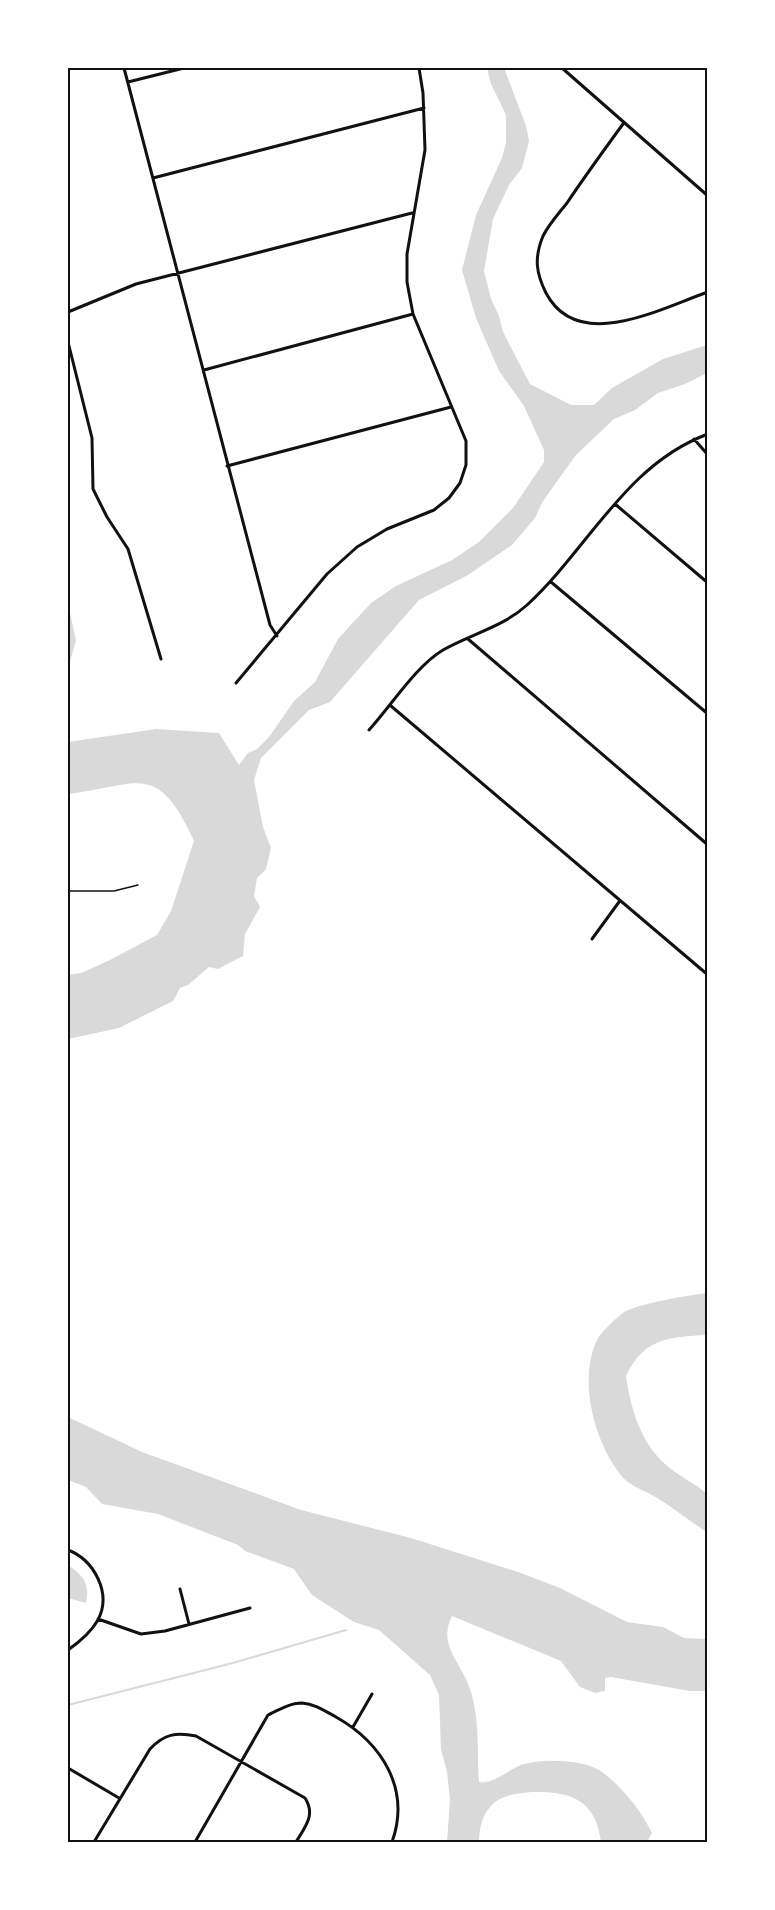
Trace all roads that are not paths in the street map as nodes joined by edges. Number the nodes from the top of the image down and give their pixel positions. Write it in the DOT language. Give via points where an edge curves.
graph roads {
  1 [pos="124,68"];
  2 [pos="184,68"];
  3 [pos="419,68"];
  4 [pos="562,68"];
  5 [pos="128,82"];
  6 [pos="424,108"];
  7 [pos="623,124"];
  8 [pos="153,178"];
  9 [pos="708,196"];
  10 [pos="412,213"];
  11 [pos="178,273"];
  12 [pos="708,292"];
  13 [pos="68,312"];
  14 [pos="413,314"];
  15 [pos="68,342"];
  16 [pos="204,370"];
  17 [pos="451,407"];
  18 [pos="708,434"];
  19 [pos="694,439"];
  20 [pos="708,455"];
  21 [pos="227,466"];
  22 [pos="615,504"];
  23 [pos="551,582"];
  24 [pos="708,583"];
  25 [pos="277,636"];
  26 [pos="468,639"];
  27 [pos="161,659"];
  28 [pos="236,683"];
  29 [pos="391,706"];
  30 [pos="708,714"];
  31 [pos="369,730"];
  32 [pos="708,844"];
  33 [pos="619,902"];
  34 [pos="592,939"];
  35 [pos="708,975"];
  36 [pos="68,1550"];
  37 [pos="180,1589"];
  38 [pos="250,1608"];
  39 [pos="98,1619"];
  40 [pos="189,1624"];
  41 [pos="68,1650"];
  42 [pos="372,1694"];
  43 [pos="353,1727"];
  44 [pos="241,1761"];
  45 [pos="68,1768"];
  46 [pos="119,1798"];
  47 [pos="94,1842"];
  48 [pos="195,1842"];
  49 [pos="296,1842"];
  50 [pos="392,1842"];
  1 -- 5 [label="street"];
  2 -- 5 [label="street"];
  3 -- 6 [label="street"];
  4 -- 7 [label="street"];
  5 -- 8 [label="street"];
  6 -- 8 [label="street"];
  6 -- 10 [label="street" via="425,150"];
  7 -- 9 [label="street"];
  7 -- 12 [label="street" via="544,236 536,273 544,289 564,313 600,326 620,323"];
  8 -- 11 [label="street"];
  10 -- 11 [label="street"];
  10 -- 14 [label="street" via="406,254"];
  11 -- 13 [label="street" via="135,284"];
  11 -- 16 [label="street"];
  14 -- 16 [label="street"];
  14 -- 17 [label="street"];
  15 -- 27 [label="street" via="92,438 93,489 128,549"];
  16 -- 21 [label="street"];
  17 -- 21 [label="street"];
  17 -- 25 [label="street" via="466,441 466,465 460,483 434,510 387,529 357,547 327,574"];
  18 -- 19 [label="street"];
  19 -- 20 [label="street"];
  19 -- 22 [label="street" via="653,464"];
  21 -- 25 [label="street" via="270,625"];
  22 -- 23 [label="street"];
  22 -- 24 [label="street"];
  23 -- 26 [label="street" via="501,624"];
  23 -- 30 [label="street"];
  25 -- 28 [label="street"];
  26 -- 29 [label="street" via="428,661"];
  26 -- 32 [label="street"];
  29 -- 31 [label="street"];
  29 -- 33 [label="street"];
  33 -- 34 [label="street"];
  33 -- 35 [label="street"];
  36 -- 39 [label="street" via="92,1566 101,1585 103,1599"];
  37 -- 40 [label="street"];
  38 -- 40 [label="street"];
  39 -- 40 [label="street" via="141,1634"];
  39 -- 41 [label="street"];
  42 -- 43 [label="street"];
  43 -- 44 [label="street" via="317,1706 301,1703 283,1707 268,1715"];
  43 -- 50 [label="street" via="375,1746 388,1768 396,1792 399,1824"];
  44 -- 46 [label="street" via="196,1736 169,1734 150,1749"];
  44 -- 48 [label="street"];
  44 -- 49 [label="street" via="305,1798 311,1815"];
  45 -- 46 [label="street"];
  46 -- 47 [label="street"];
}
